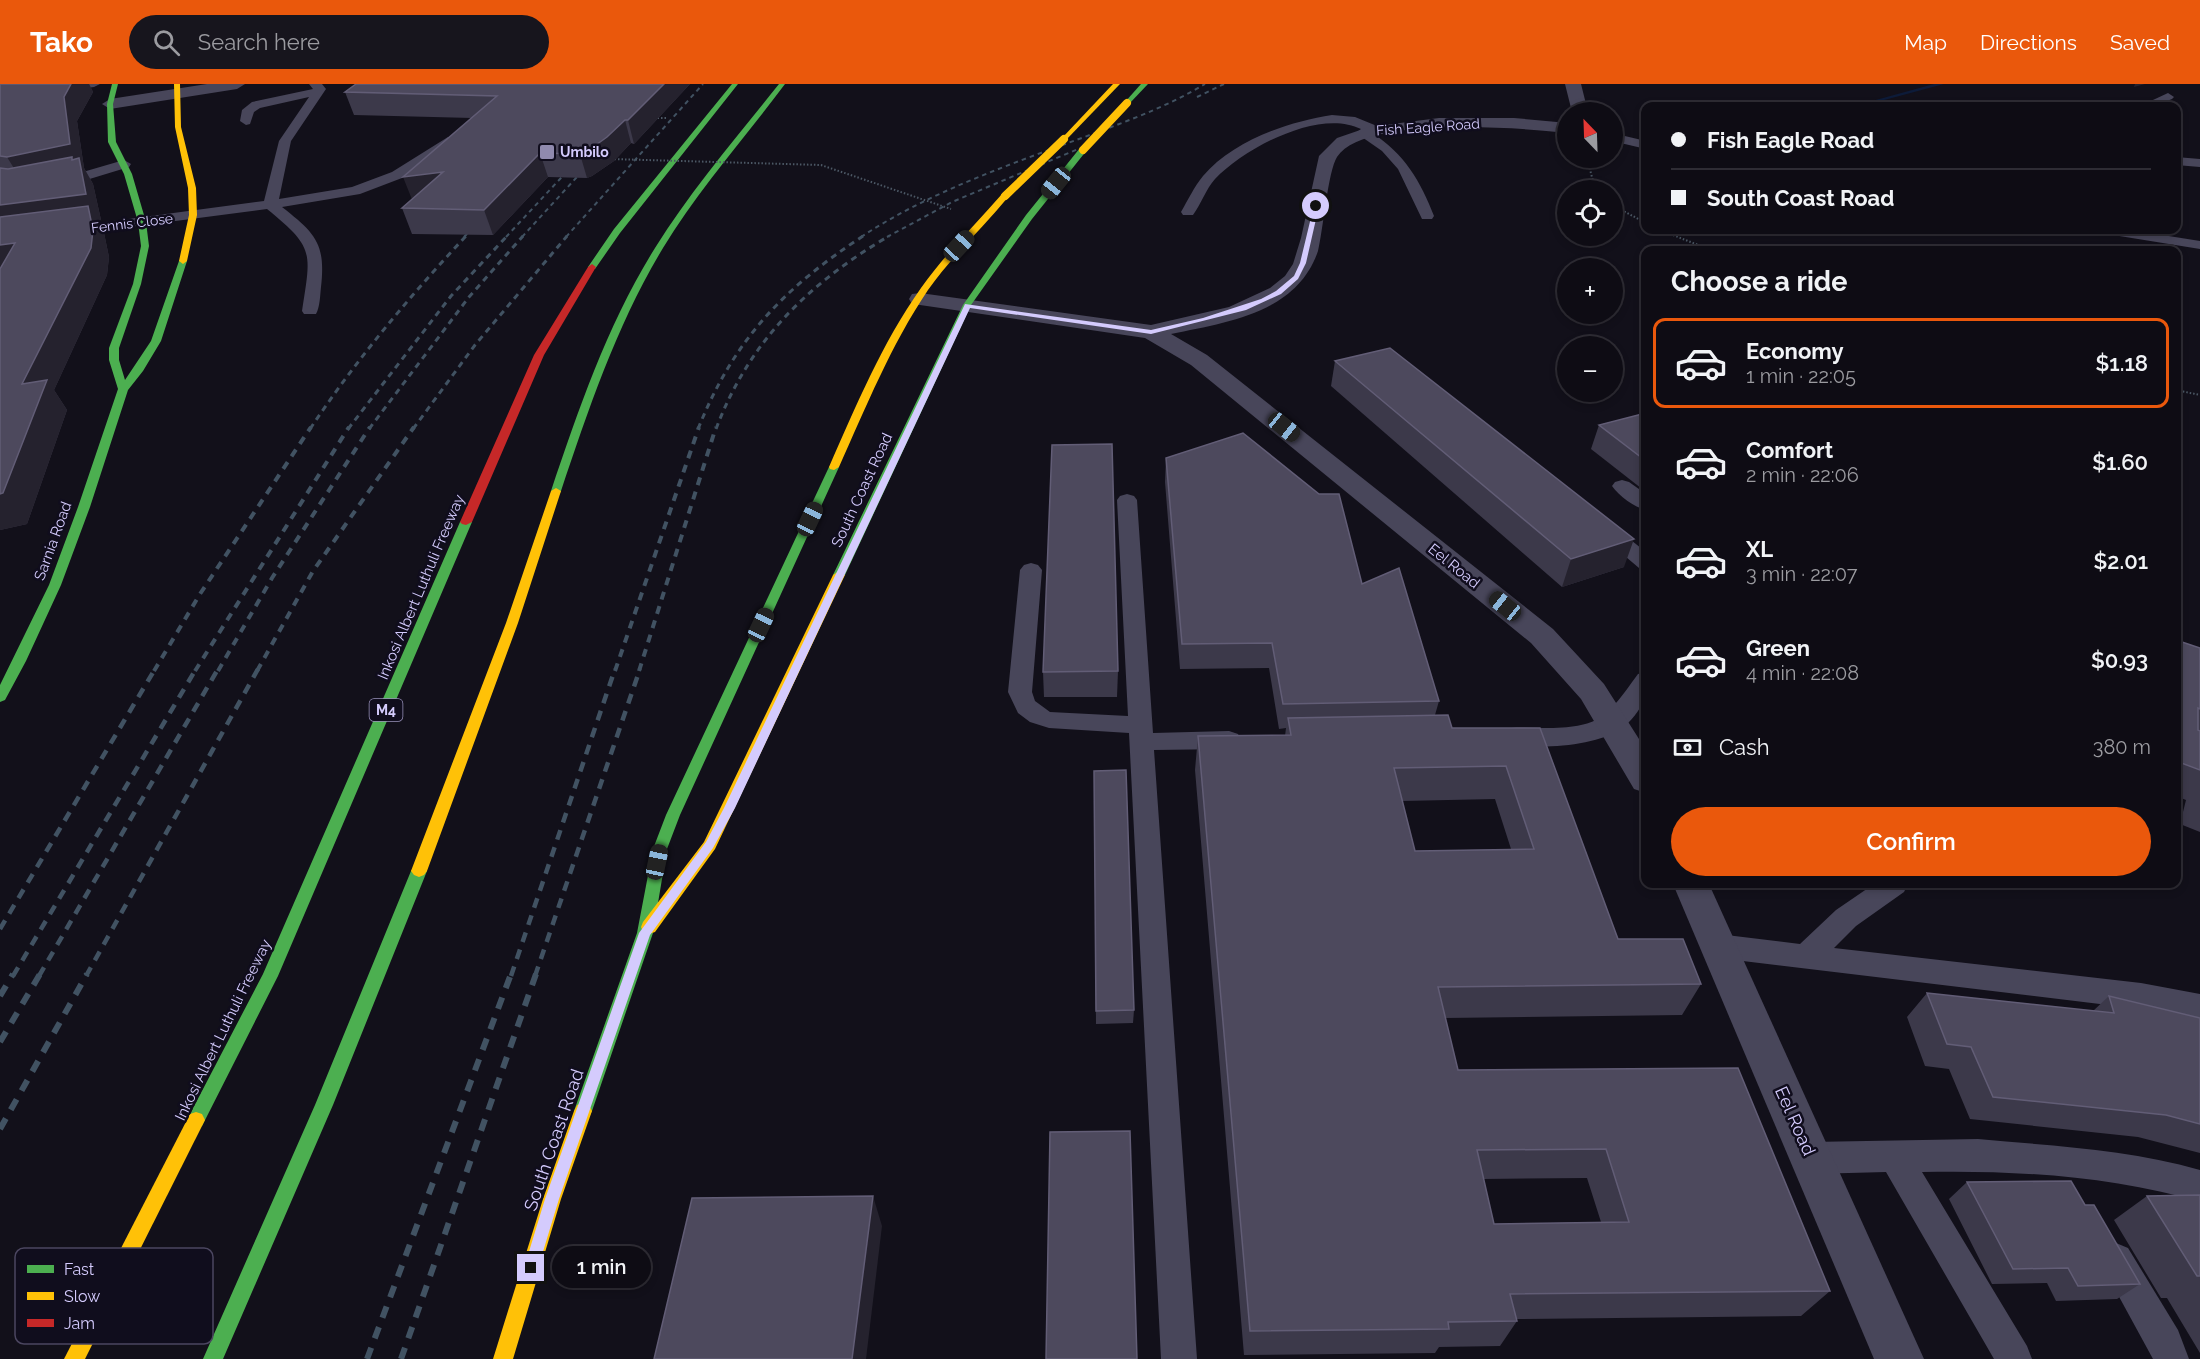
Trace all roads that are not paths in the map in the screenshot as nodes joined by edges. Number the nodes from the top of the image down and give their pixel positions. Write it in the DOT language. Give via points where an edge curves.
graph roads {
  1 [pos="94,84"];
  2 [pos="115,84"];
  3 [pos="237,84"];
  4 [pos="735,84"];
  5 [pos="782,84"];
  6 [pos="1117,84"];
  7 [pos="1145,84"];
  8 [pos="1573,84"];
  9 [pos="317,88"];
  10 [pos="177,90"];
  11 [pos="0,96"];
  12 [pos="2168,97"];
  13 [pos="1578,102"];
  14 [pos="2156,102"];
  15 [pos="110,104"];
  16 [pos="246,121"];
  17 [pos="1557,127"];
  18 [pos="1368,131"];
  19 [pos="460,134"];
  20 [pos="1623,139"];
  21 [pos="1641,143"];
  22 [pos="2181,161"];
  23 [pos="2200,163"];
  24 [pos="124,165"];
  25 [pos="0,186"];
  26 [pos="270,204"];
  27 [pos="1188,212"];
  28 [pos="193,215"];
  29 [pos="1427,216"];
  30 [pos="142,222"];
  31 [pos="58,232"];
  32 [pos="2132,234"];
  33 [pos="2200,245"];
  34 [pos="920,299"];
  35 [pos="967,305"];
  36 [pos="310,311"];
  37 [pos="1151,332"];
  38 [pos="123,389"];
  39 [pos="1622,486"];
  40 [pos="1127,500"];
  41 [pos="1641,500"];
  42 [pos="1590,518"];
  43 [pos="1641,559"];
  44 [pos="1031,570"];
  45 [pos="1641,686"];
  46 [pos="0,697"];
  47 [pos="1612,723"];
  48 [pos="1141,733"];
  49 [pos="1484,736"];
  50 [pos="1248,740"];
  51 [pos="1641,771"];
  52 [pos="1693,888"];
  53 [pos="1888,888"];
  54 [pos="645,933"];
  55 [pos="1718,946"];
  56 [pos="1804,957"];
  57 [pos="2200,1007"];
  58 [pos="1895,1157"];
  59 [pos="1811,1158"];
  60 [pos="2059,1162"];
  61 [pos="2200,1186"];
  62 [pos="2077,1192"];
  63 [pos="2100,1232"];
  64 [pos="131,1248"];
  65 [pos="82,1344"];
  66 [pos="74,1359"];
  67 [pos="213,1359"];
  68 [pos="503,1359"];
  69 [pos="1179,1359"];
  70 [pos="1899,1359"];
  71 [pos="2014,1359"];
  72 [pos="2170,1359"];
  1 -- 11 [label="lane"];
  2 -- 15 [label="main road"];
  3 -- 10 [label="street"];
  4 -- 64 [label="main road, Inkosi Albert Luthuli Freeway / M4" via="617,231 539,355 270,976"];
  5 -- 67 [label="main road" via="708,178 646,270 598,368 495,672 335,1080"];
  6 -- 34 [label="main road, South Coast Road, bridge" via="1005,196 947,261"];
  7 -- 35 [label="main road, South Coast Road, bridge" via="1083,150 1029,217"];
  8 -- 13 [label="street"];
  9 -- 16 [label="lane" via="256,105 248,110"];
  9 -- 26 [label="lane" via="286,139"];
  10 -- 15 [label="street"];
  10 -- 28 [label="main road, Sarnia Road" via="178,127 192,188"];
  12 -- 14 [label="lane"];
  15 -- 24 [label="main road" via="112,142"];
  17 -- 18 [label="street, Fish Eagle Road" via="1475,123"];
  18 -- 27 [label="lane" via="1350,119 1329,119 1291,129 1244,149 1208,179"];
  18 -- 29 [label="lane" via="1394,153"];
  18 -- 37 [label="street, Fish Eagle Road" via="1336,145 1328,156 1303,263 1290,283 1244,309"];
  19 -- 26 [label="lane, Fennis Close" via="375,185"];
  20 -- 21 [label="lane"];
  22 -- 23 [label="lane"];
  24 -- 25 [label="lane" via="23,189"];
  24 -- 30 [label="main road"];
  26 -- 28 [label="lane, Fennis Close"];
  26 -- 36 [label="lane" via="303,230 314,247 316,266"];
  28 -- 30 [label="lane, Fennis Close"];
  28 -- 38 [label="main road, Sarnia Road" via="184,259 156,341"];
  30 -- 31 [label="lane, Fennis Close"];
  30 -- 38 [label="main road" via="145,246 139,274 114,348"];
  32 -- 33 [label="lane"];
  34 -- 35 [label="street"];
  34 -- 54 [label="main road, South Coast Road" via="879,369 673,815 660,849"];
  35 -- 37 [label="street"];
  35 -- 54 [label="main road, South Coast Road" via="729,808 710,845"];
  37 -- 47 [label="street, Eel Road" via="1229,382 1542,636 1593,692"];
  38 -- 46 [label="main road, Sarnia Road" via="62,568 26,654"];
  39 -- 41 [label="lane"];
  40 -- 48 [label="lane"];
  42 -- 43 [label="lane"];
  44 -- 48 [label="lane" via="1020,692 1023,705 1035,716 1049,720"];
  45 -- 47 [label="lane"];
  47 -- 49 [label="lane" via="1562,735"];
  47 -- 51 [label="street, Eel Road"];
  48 -- 50 [label="lane"];
  48 -- 69 [label="lane"];
  52 -- 55 [label="street, Eel Road"];
  53 -- 56 [label="lane" via="1846,918"];
  54 -- 68 [label="main road, South Coast Road" via="552,1199"];
  55 -- 56 [label="lane"];
  55 -- 59 [label="street, Eel Road"];
  56 -- 57 [label="lane" via="2141,996"];
  58 -- 59 [label="lane"];
  58 -- 60 [label="lane" via="1978,1155"];
  58 -- 71 [label="lane"];
  59 -- 70 [label="street, Eel Road"];
  60 -- 61 [label="lane" via="2159,1174"];
  60 -- 62 [label="lane"];
  63 -- 72 [label="lane" via="2165,1342"];
  65 -- 66 [label="main road, Inkosi Albert Luthuli Freeway / M4"];
}
